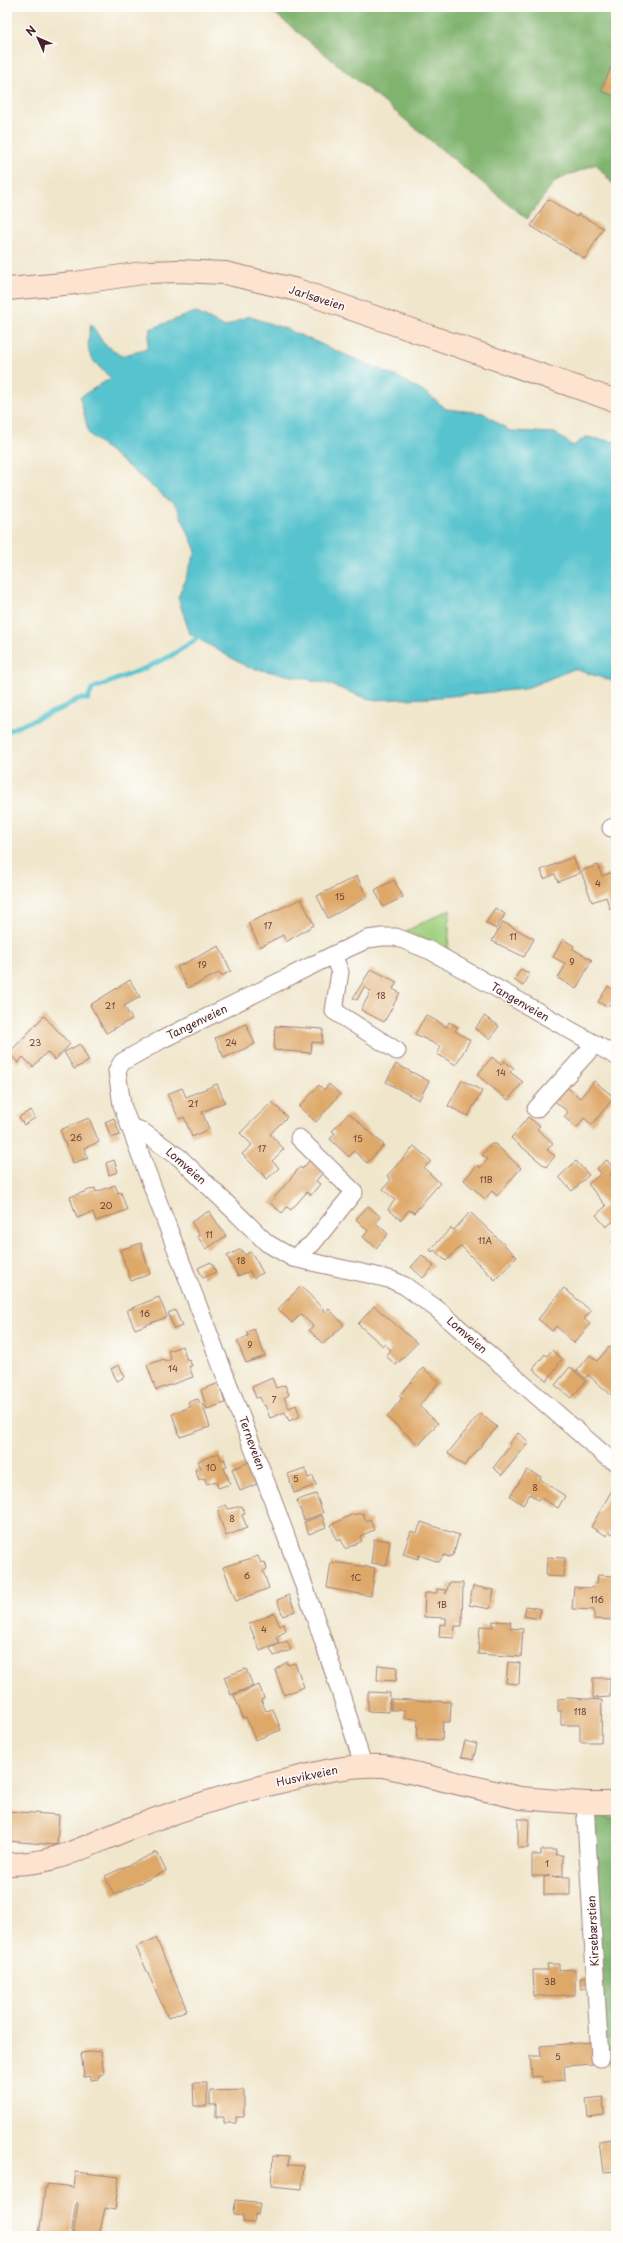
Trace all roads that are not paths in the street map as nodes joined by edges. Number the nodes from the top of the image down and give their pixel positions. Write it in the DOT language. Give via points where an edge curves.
graph roads {
  1 [pos="7,289"];
  2 [pos="616,400"];
  3 [pos="333,955"];
  4 [pos="595,1044"];
  5 [pos="397,1051"];
  6 [pos="616,1056"];
  7 [pos="536,1109"];
  8 [pos="130,1126"];
  9 [pos="299,1138"];
  10 [pos="293,1258"];
  11 [pos="616,1462"];
  12 [pos="363,1765"];
  13 [pos="585,1803"];
  14 [pos="616,1803"];
  15 [pos="7,1864"];
  16 [pos="600,2058"];
  1 -- 2 [label="main road, Jarlsøveien" via="75,283 149,272 179,270 225,274 297,290"];
  3 -- 4 [label="street, Tangenveien" via="368,939 396,937 413,943"];
  3 -- 5 [label="street" via="340,972 334,1011"];
  3 -- 8 [label="street, Tangenveien" via="122,1062 117,1071 117,1082"];
  4 -- 6 [label="street, Tangenveien"];
  4 -- 7 [label="street"];
  8 -- 10 [label="street, Lomveien" via="180,1158 267,1243"];
  8 -- 12 [label="street, Terneveien" via="253,1444"];
  9 -- 10 [label="street" via="354,1192 312,1244"];
  10 -- 11 [label="street, Lomveien" via="386,1278 405,1286 437,1309 608,1458"];
  12 -- 13 [label="main road, Husvikveien" via="384,1766 520,1798"];
  12 -- 15 [label="main road, Husvikveien" via="228,1794 184,1808 71,1853 36,1864"];
  13 -- 14 [label="main road, Husvikveien"];
  13 -- 16 [label="street, Kirsebærstien"];
}
